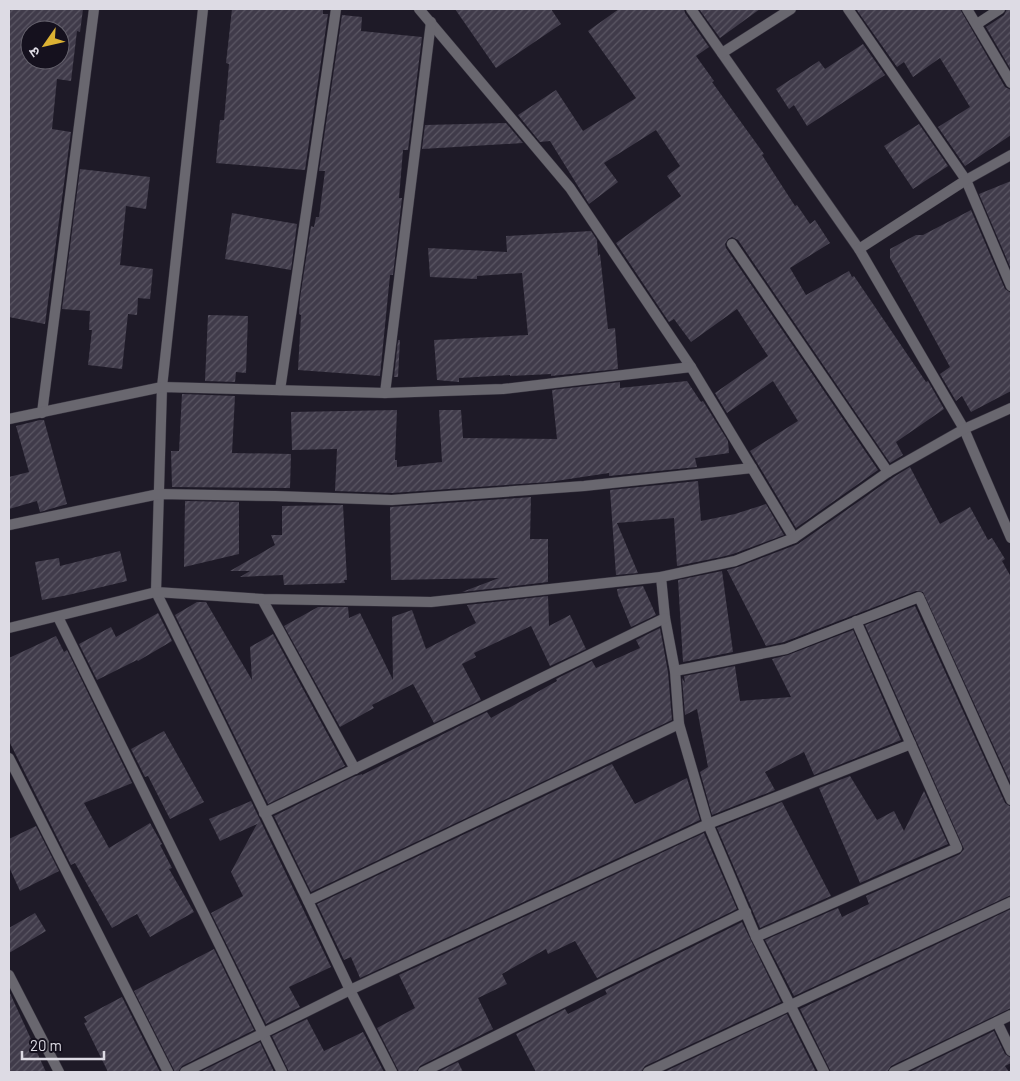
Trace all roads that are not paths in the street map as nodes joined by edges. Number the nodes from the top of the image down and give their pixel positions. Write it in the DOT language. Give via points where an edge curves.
graph roads {
  1 [pos="94,9"];
  2 [pos="203,9"];
  3 [pos="336,9"];
  4 [pos="420,9"];
  5 [pos="691,9"];
  6 [pos="791,9"];
  7 [pos="848,9"];
  8 [pos="967,9"];
  9 [pos="1000,9"];
  10 [pos="431,22"];
  11 [pos="977,24"];
  12 [pos="722,53"];
  13 [pos="1011,83"];
  14 [pos="1011,155"];
  15 [pos="966,180"];
  16 [pos="732,244"];
  17 [pos="859,249"];
  18 [pos="1011,286"];
  19 [pos="691,367"];
  20 [pos="162,386"];
  21 [pos="280,390"];
  22 [pos="385,393"];
  23 [pos="1011,408"];
  24 [pos="42,413"];
  25 [pos="9,419"];
  26 [pos="964,429"];
  27 [pos="752,468"];
  28 [pos="888,472"];
  29 [pos="159,494"];
  30 [pos="9,525"];
  31 [pos="794,538"];
  32 [pos="1011,538"];
  33 [pos="661,577"];
  34 [pos="156,592"];
  35 [pos="262,599"];
  36 [pos="58,617"];
  37 [pos="665,618"];
  38 [pos="856,621"];
  39 [pos="9,628"];
  40 [pos="675,671"];
  41 [pos="679,724"];
  42 [pos="911,744"];
  43 [pos="9,758"];
  44 [pos="355,769"];
  45 [pos="1011,800"];
  46 [pos="264,813"];
  47 [pos="708,824"];
  48 [pos="308,901"];
  49 [pos="1011,902"];
  50 [pos="746,912"];
  51 [pos="756,937"];
  52 [pos="9,975"];
  53 [pos="350,990"];
  54 [pos="790,1005"];
  55 [pos="1011,1015"];
  56 [pos="997,1022"];
  57 [pos="263,1032"];
  58 [pos="1011,1051"];
  59 [pos="900,1071"];
  60 [pos="59,1072"];
  61 [pos="168,1072"];
  62 [pos="184,1072"];
  63 [pos="282,1072"];
  64 [pos="392,1072"];
  65 [pos="423,1072"];
  66 [pos="648,1072"];
  67 [pos="824,1072"];
  1 -- 24 [label="street"];
  2 -- 20 [label="street"];
  3 -- 21 [label="street"];
  4 -- 10 [label="street"];
  5 -- 12 [label="street"];
  6 -- 12 [label="street"];
  7 -- 15 [label="street"];
  8 -- 11 [label="street"];
  9 -- 11 [label="street"];
  10 -- 19 [label="street" via="570,188"];
  10 -- 22 [label="street"];
  11 -- 13 [label="street"];
  12 -- 17 [label="street"];
  14 -- 15 [label="street"];
  15 -- 17 [label="street"];
  15 -- 18 [label="street"];
  16 -- 28 [label="street"];
  17 -- 26 [label="street"];
  19 -- 22 [label="street" via="503,389"];
  19 -- 27 [label="street"];
  20 -- 21 [label="street"];
  20 -- 24 [label="street"];
  20 -- 29 [label="street"];
  21 -- 22 [label="street"];
  23 -- 26 [label="street"];
  24 -- 25 [label="street"];
  26 -- 28 [label="street"];
  26 -- 32 [label="street"];
  27 -- 29 [label="street" via="584,486 392,500"];
  27 -- 31 [label="street"];
  28 -- 31 [label="street"];
  29 -- 30 [label="street"];
  29 -- 34 [label="street"];
  31 -- 33 [label="street" via="735,561"];
  33 -- 35 [label="street" via="431,602"];
  33 -- 37 [label="street"];
  34 -- 35 [label="street"];
  34 -- 36 [label="street"];
  34 -- 46 [label="street"];
  35 -- 44 [label="street"];
  36 -- 39 [label="street"];
  36 -- 57 [label="street"];
  37 -- 40 [label="street"];
  37 -- 44 [label="street"];
  38 -- 40 [label="street" via="786,649"];
  38 -- 42 [label="street"];
  38 -- 45 [label="street" via="919,596"];
  40 -- 41 [label="street"];
  41 -- 47 [label="street"];
  41 -- 48 [label="street"];
  42 -- 47 [label="street"];
  42 -- 51 [label="street" via="957,848"];
  43 -- 61 [label="street"];
  44 -- 46 [label="street"];
  46 -- 48 [label="street"];
  47 -- 50 [label="street"];
  47 -- 53 [label="street"];
  48 -- 53 [label="street"];
  49 -- 54 [label="street"];
  50 -- 51 [label="street"];
  50 -- 65 [label="street"];
  51 -- 54 [label="street"];
  52 -- 60 [label="street"];
  53 -- 57 [label="street"];
  53 -- 64 [label="street"];
  54 -- 66 [label="street"];
  54 -- 67 [label="street"];
  55 -- 56 [label="street"];
  56 -- 58 [label="street"];
  56 -- 59 [label="street"];
  57 -- 62 [label="street"];
  57 -- 63 [label="street"];
}
